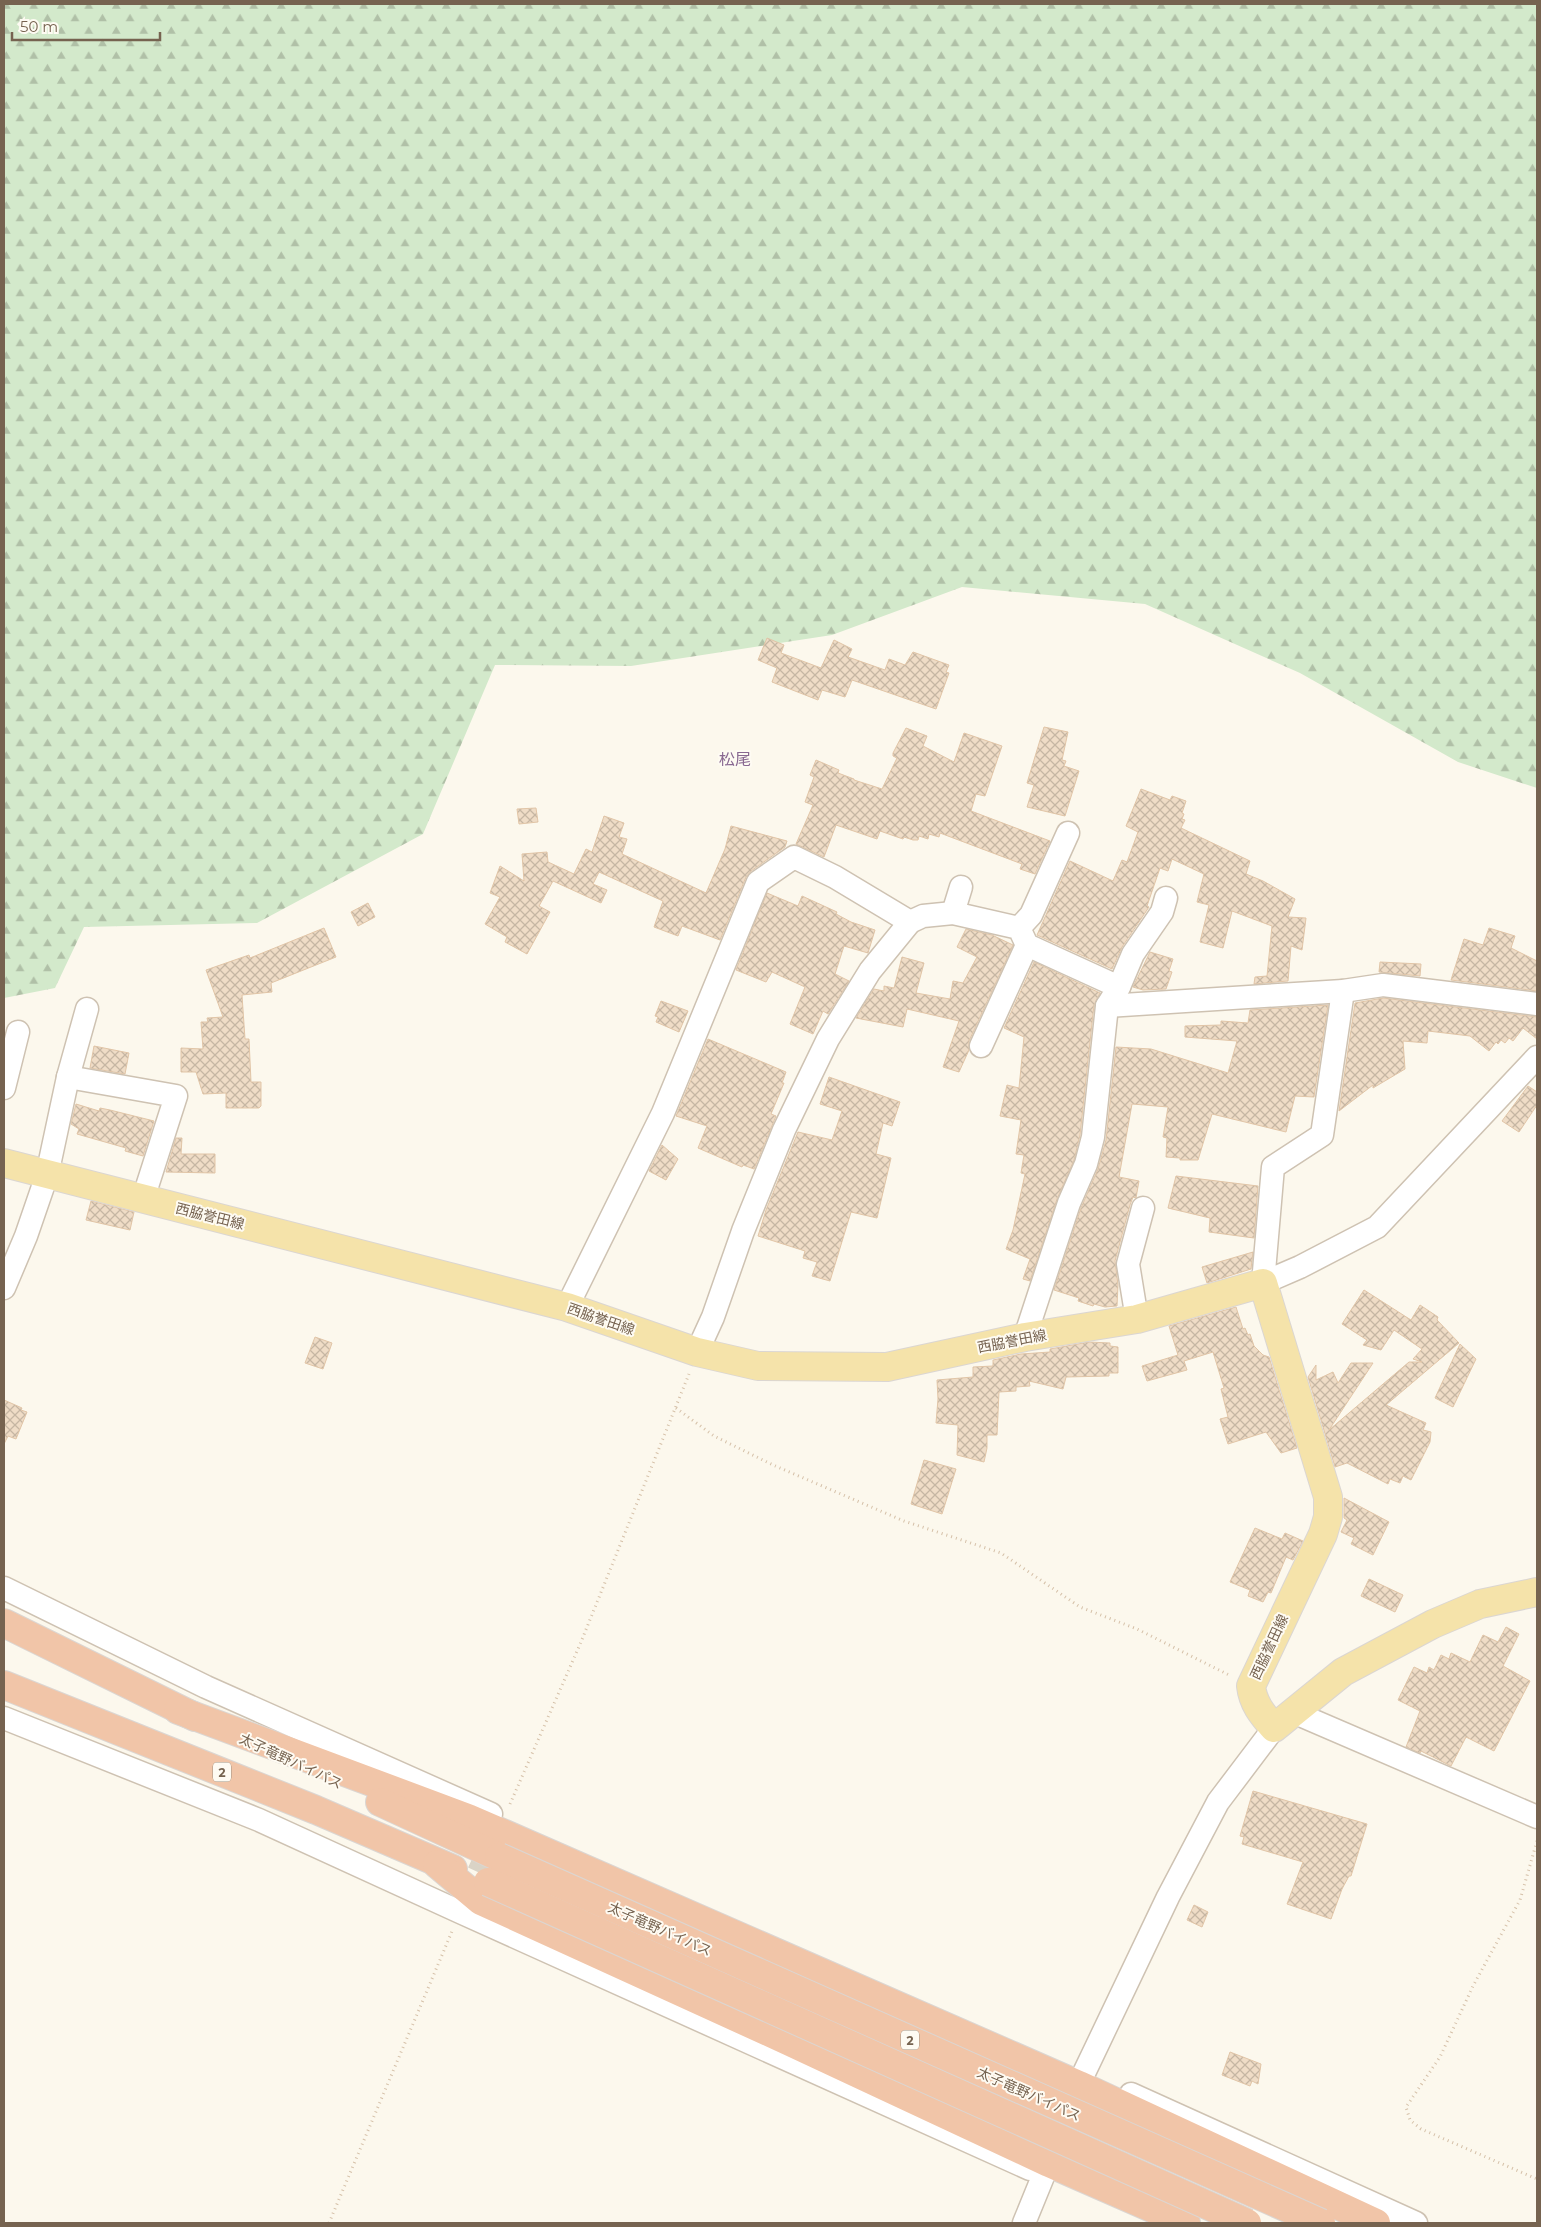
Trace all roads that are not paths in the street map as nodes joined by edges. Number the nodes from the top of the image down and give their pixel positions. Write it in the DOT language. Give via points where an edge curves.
graph roads {
  1 [pos="1068,833"];
  2 [pos="961,887"];
  3 [pos="1166,898"];
  4 [pos="953,913"];
  5 [pos="910,922"];
  6 [pos="1023,937"];
  7 [pos="1119,987"];
  8 [pos="1343,991"];
  9 [pos="1537,1004"];
  10 [pos="1107,1006"];
  11 [pos="87,1009"];
  12 [pos="18,1032"];
  13 [pos="981,1046"];
  14 [pos="1537,1059"];
  15 [pos="5,1076"];
  16 [pos="68,1077"];
  17 [pos="4,1163"];
  18 [pos="46,1175"];
  19 [pos="143,1199"];
  20 [pos="1143,1208"];
  21 [pos="1263,1283"];
  22 [pos="4,1288"];
  23 [pos="567,1308"];
  24 [pos="1137,1319"];
  25 [pos="1025,1337"];
  26 [pos="697,1352"];
  27 [pos="4,1588"];
  28 [pos="1537,1592"];
  29 [pos="4,1623"];
  30 [pos="4,1685"];
  31 [pos="4,1718"];
  32 [pos="1283,1720"];
  33 [pos="1537,1817"];
  34 [pos="504,1837"];
  35 [pos="476,1898"];
  36 [pos="1082,2079"];
  37 [pos="1046,2169"];
  38 [pos="1024,2223"];
  39 [pos="1153,2223"];
  40 [pos="1186,2223"];
  41 [pos="1247,2223"];
  42 [pos="1320,2223"];
  43 [pos="1376,2223"];
  44 [pos="1416,2223"];
  1 -- 6 [label="street"];
  2 -- 4 [label="street"];
  3 -- 7 [label="street" via="1162,912 1133,954"];
  4 -- 5 [label="street" via="923,916"];
  4 -- 6 [label="street"];
  5 -- 23 [label="street" via="835,877 794,857 758,882 663,1112"];
  5 -- 26 [label="street" via="870,971 828,1039 784,1130 743,1231 714,1317"];
  6 -- 7 [label="street"];
  6 -- 13 [label="street"];
  7 -- 10 [label="street"];
  8 -- 9 [label="street" via="1383,985"];
  8 -- 10 [label="street"];
  8 -- 21 [label="street" via="1322,1135 1273,1167"];
  10 -- 25 [label="street" via="1093,1137"];
  11 -- 16 [label="street"];
  12 -- 15 [label="street"];
  14 -- 21 [label="street" via="1378,1227"];
  16 -- 18 [label="street"];
  16 -- 19 [label="street" via="176,1096"];
  17 -- 18 [label="main road, 西脇誉田線"];
  18 -- 19 [label="main road, 西脇誉田線"];
  18 -- 22 [label="street" via="26,1236"];
  19 -- 23 [label="main road, 西脇誉田線"];
  20 -- 24 [label="street" via="1128,1264"];
  21 -- 24 [label="main road, 西脇誉田線"];
  21 -- 32 [label="main road, 西脇誉田線" via="1326,1489 1328,1517 1251,1686 1257,1707"];
  23 -- 26 [label="main road, 西脇誉田線"];
  24 -- 25 [label="main road, 西脇誉田線"];
  25 -- 26 [label="main road, 西脇誉田線" via="887,1367 758,1366"];
  27 -- 34 [label="street"];
  28 -- 32 [label="main road" via="1480,1604 1433,1624 1343,1672"];
  29 -- 34 [label="highway, 太子竜野バイパス / 2" via="178,1710"];
  30 -- 35 [label="highway, 太子竜野バイパス / 2" via="316,1810 437,1864"];
  31 -- 35 [label="street" via="259,1820"];
  32 -- 33 [label="street"];
  32 -- 36 [label="street" via="1218,1802 1168,1897"];
  34 -- 36 [label="street"];
  34 -- 36 [label="highway"];
  34 -- 42 [label="highway, 太子竜野バイパス / 2, bridge"];
  35 -- 37 [label="street"];
  35 -- 37 [label="highway" via="790,2042"];
  35 -- 41 [label="highway, 太子竜野バイパス / 2, bridge"];
  36 -- 37 [label="street"];
  36 -- 43 [label="highway"];
  36 -- 44 [label="street"];
  37 -- 38 [label="street"];
  37 -- 39 [label="street"];
  37 -- 40 [label="highway"];
}
